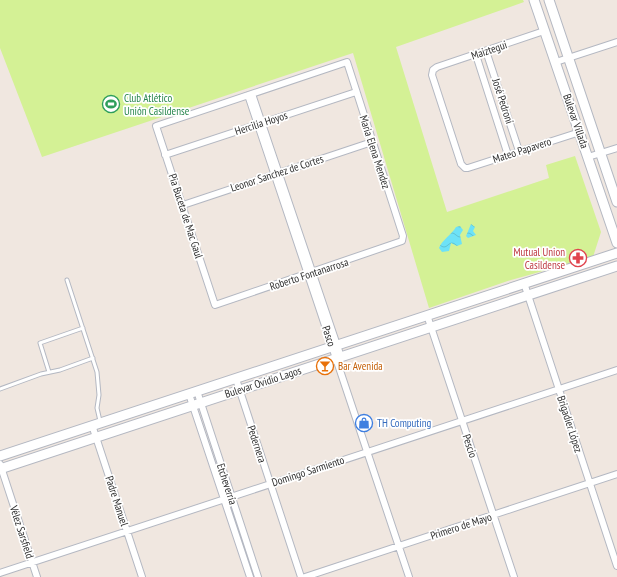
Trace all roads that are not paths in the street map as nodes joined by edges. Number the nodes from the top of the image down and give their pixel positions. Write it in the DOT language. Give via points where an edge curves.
graph roads {
  1 [pos="534,0"];
  2 [pos="549,0"];
  3 [pos="544,31"];
  4 [pos="617,42"];
  5 [pos="486,51"];
  6 [pos="476,55"];
  7 [pos="569,58"];
  8 [pos="556,62"];
  9 [pos="356,92"];
  10 [pos="250,95"];
  11 [pos="260,124"];
  12 [pos="580,132"];
  13 [pos="372,142"];
  14 [pos="617,148"];
  15 [pos="519,151"];
  16 [pos="600,154"];
  17 [pos="165,155"];
  18 [pos="508,155"];
  19 [pos="588,157"];
  20 [pos="465,168"];
  21 [pos="277,174"];
  22 [pos="617,202"];
  23 [pos="183,205"];
  24 [pos="402,241"];
  25 [pos="617,243"];
  26 [pos="617,253"];
  27 [pos="617,266"];
  28 [pos="310,273"];
  29 [pos="67,280"];
  30 [pos="524,283"];
  31 [pos="528,295"];
  32 [pos="215,305"];
  33 [pos="427,315"];
  34 [pos="431,327"];
  35 [pos="83,328"];
  36 [pos="335,346"];
  37 [pos="339,357"];
  38 [pos="93,358"];
  39 [pos="617,370"];
  40 [pos="49,372"];
  41 [pos="236,378"];
  42 [pos="558,388"];
  43 [pos="0,389"];
  44 [pos="239,390"];
  45 [pos="193,392"];
  46 [pos="197,404"];
  47 [pos="462,420"];
  48 [pos="97,424"];
  49 [pos="96,437"];
  50 [pos="367,451"];
  51 [pos="0,456"];
  52 [pos="0,467"];
  53 [pos="617,474"];
  54 [pos="270,483"];
  55 [pos="590,483"];
  56 [pos="231,496"];
  57 [pos="224,498"];
  58 [pos="493,515"];
  59 [pos="127,531"];
  60 [pos="399,546"];
  61 [pos="32,562"];
  62 [pos="617,566"];
  63 [pos="0,573"];
  64 [pos="37,577"];
  65 [pos="142,577"];
  66 [pos="250,577"];
  67 [pos="258,577"];
  68 [pos="301,577"];
  69 [pos="305,577"];
  70 [pos="409,577"];
  71 [pos="514,577"];
  1 -- 3 [label="main road, Bulevar Villada"];
  2 -- 7 [label="main road, Bulevar Villada"];
  3 -- 5 [label="street, Maiztegui"];
  3 -- 8 [label="main road, Bulevar Villada"];
  4 -- 7 [label="street"];
  5 -- 6 [label="street, Maiztegui"];
  5 -- 15 [label="street, José Pedroni"];
  6 -- 18 [label="street, José Pedroni"];
  6 -- 20 [label="street, Maiztegui" via="437,67 432,74 461,164"];
  7 -- 8 [label="street"];
  7 -- 16 [label="main road, Bulevar Villada"];
  8 -- 12 [label="main road, Bulevar Villada"];
  9 -- 10 [label="street, Maria Elena Mendez" via="346,62"];
  9 -- 11 [label="street, Hercilia Hoyos"];
  9 -- 13 [label="street, Maria Elena Mendez"];
  10 -- 11 [label="street, Pasco"];
  10 -- 17 [label="street, Pia Buceta de Mac Gaul" via="156,126"];
  11 -- 17 [label="street, Hercilia Hoyos"];
  11 -- 21 [label="street, Pasco"];
  12 -- 15 [label="street, Mateo Papavero"];
  12 -- 19 [label="main road, Bulevar Villada"];
  13 -- 21 [label="street, Leonor Sanchez de Cortes"];
  13 -- 24 [label="street, Maria Elena Mendez" via="403,236"];
  14 -- 16 [label="street"];
  15 -- 18 [label="street, Mateo Papavero"];
  16 -- 19 [label="street"];
  16 -- 22 [label="main road, Bulevar Villada"];
  17 -- 23 [label="street, Pia Buceta de Mac Gaul"];
  18 -- 20 [label="street, Mateo Papavero"];
  19 -- 25 [label="main road, Bulevar Villada"];
  21 -- 23 [label="street, Leonor Sanchez de Cortes"];
  21 -- 28 [label="street, Pasco"];
  23 -- 32 [label="street, Pia Buceta de Mac Gaul"];
  24 -- 28 [label="street, Roberto Fontanarrosa"];
  26 -- 30 [label="main road, Bulevar Ovidio Lagos"];
  27 -- 31 [label="main road, Bulevar Ovidio Lagos"];
  28 -- 32 [label="street, Roberto Fontanarrosa"];
  28 -- 36 [label="street, Pasco"];
  29 -- 35 [label="lane"];
  30 -- 31 [label="street, Brigadier López"];
  30 -- 33 [label="main road, Bulevar Ovidio Lagos"];
  31 -- 34 [label="main road, Bulevar Ovidio Lagos"];
  31 -- 42 [label="street, Brigadier López"];
  33 -- 34 [label="street, Pescio"];
  33 -- 36 [label="main road, Bulevar Ovidio Lagos"];
  34 -- 37 [label="main road, Bulevar Ovidio Lagos"];
  34 -- 47 [label="street, Pescio"];
  35 -- 38 [label="lane"];
  35 -- 40 [label="lane" via="40,343"];
  36 -- 37 [label="street, Pasco"];
  36 -- 41 [label="main road, Bulevar Ovidio Lagos"];
  37 -- 44 [label="main road, Bulevar Ovidio Lagos"];
  37 -- 50 [label="street, Pasco"];
  38 -- 40 [label="lane"];
  38 -- 48 [label="lane" via="99,396"];
  39 -- 42 [label="street, Domingo Sarmiento"];
  40 -- 43 [label="lane"];
  41 -- 44 [label="street, Pedernera"];
  41 -- 45 [label="main road, Bulevar Ovidio Lagos"];
  42 -- 47 [label="street, Domingo Sarmiento"];
  42 -- 55 [label="street, Brigadier López"];
  44 -- 46 [label="main road, Bulevar Ovidio Lagos"];
  44 -- 54 [label="street, Pedernera"];
  45 -- 46 [label="street, Etcheverría"];
  45 -- 48 [label="main road, Bulevar Ovidio Lagos"];
  46 -- 49 [label="main road, Bulevar Ovidio Lagos"];
  46 -- 56 [label="street, Etcheverría"];
  46 -- 57 [label="street, Etcheverría"];
  47 -- 50 [label="street, Domingo Sarmiento"];
  47 -- 58 [label="street, Pescio"];
  48 -- 49 [label="street, Padre Manuel"];
  48 -- 51 [label="main road, Bulevar Ovidio Lagos"];
  49 -- 52 [label="main road, Bulevar Ovidio Lagos"];
  49 -- 59 [label="street, Padre Manuel"];
  50 -- 54 [label="street, Domingo Sarmiento"];
  50 -- 60 [label="street, Pasco"];
  52 -- 61 [label="street, Vélez Sarsfield"];
  53 -- 55 [label="street, Primero de Mayo"];
  54 -- 56 [label="street, Domingo Sarmiento"];
  54 -- 68 [label="street, Pedernera"];
  55 -- 58 [label="street, Primero de Mayo"];
  55 -- 62 [label="street, Brigadier López"];
  56 -- 57 [label="street, Domingo Sarmiento"];
  56 -- 67 [label="street, Etcheverría"];
  57 -- 59 [label="street, Domingo Sarmiento"];
  57 -- 66 [label="street, Etcheverría"];
  58 -- 60 [label="street, Primero de Mayo"];
  58 -- 71 [label="street, Pescio"];
  59 -- 61 [label="street, Domingo Sarmiento"];
  59 -- 65 [label="street, Padre Manuel"];
  60 -- 69 [label="street, Primero de Mayo"];
  60 -- 70 [label="street, Pasco"];
  61 -- 63 [label="street, Domingo Sarmiento"];
  61 -- 64 [label="street, Vélez Sarsfield"];
}
